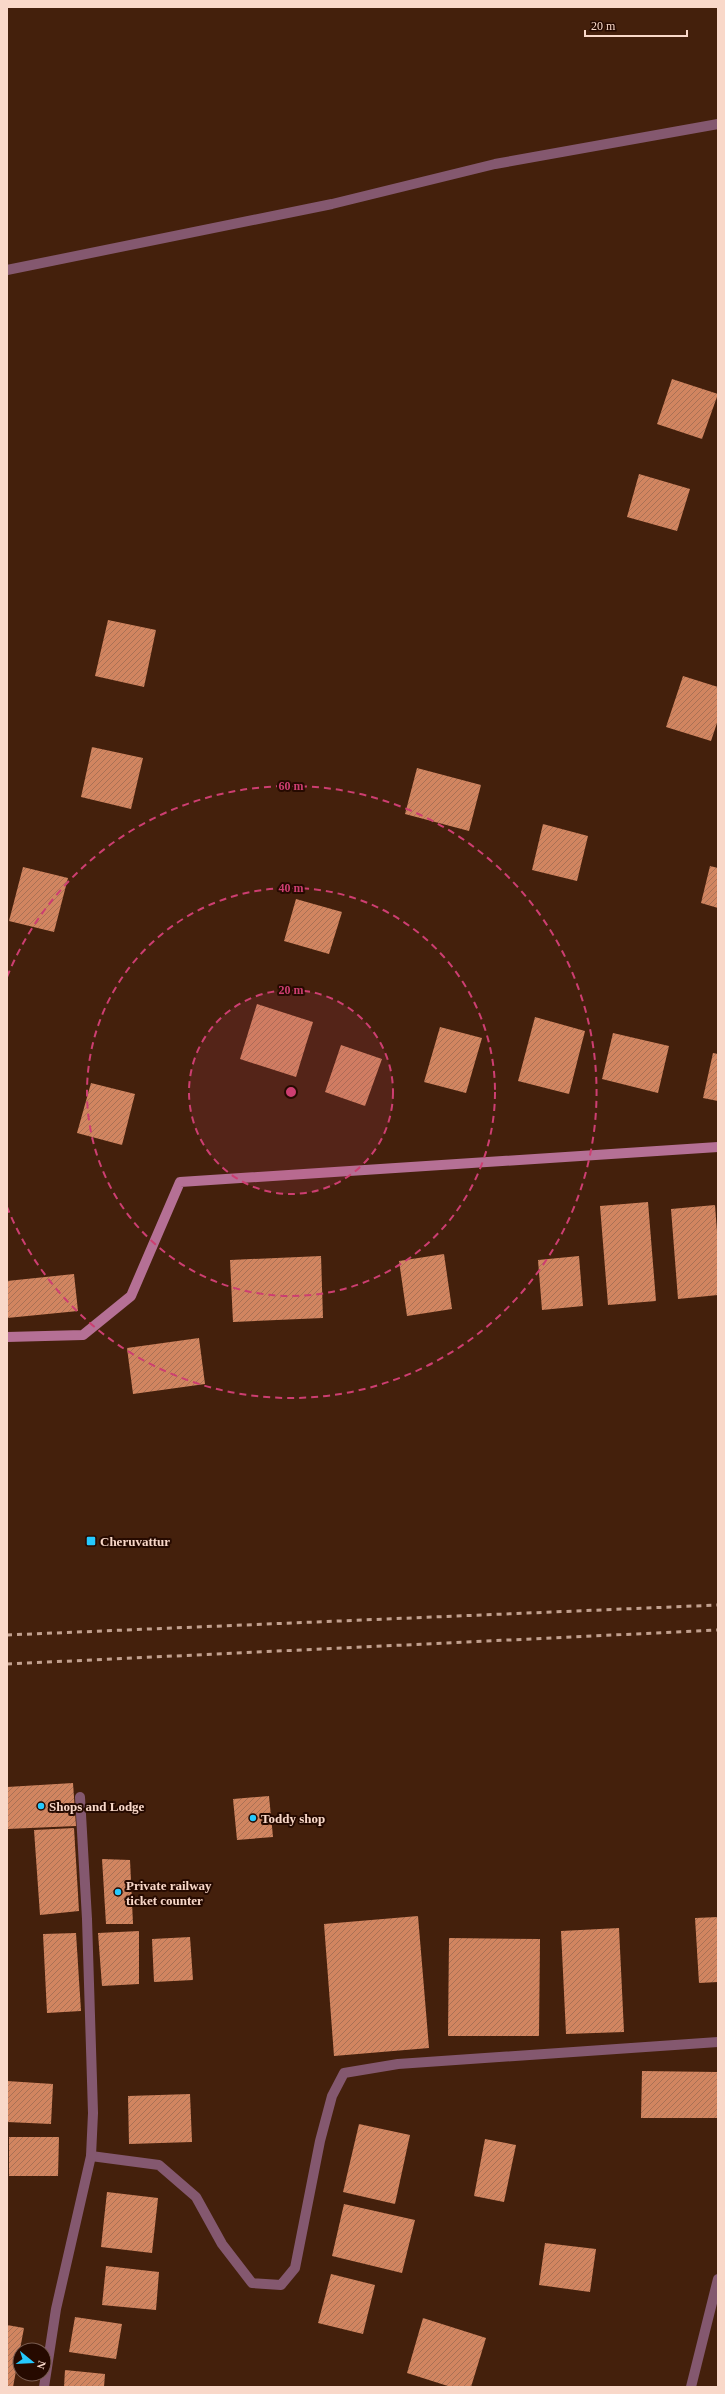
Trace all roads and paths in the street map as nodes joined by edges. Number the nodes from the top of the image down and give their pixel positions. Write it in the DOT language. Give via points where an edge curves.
graph roads {
  1 [pos="718,124"];
  2 [pos="7,270"];
  3 [pos="718,1147"];
  4 [pos="7,1337"];
  5 [pos="80,1797"];
  6 [pos="718,2042"];
  7 [pos="91,2156"];
  8 [pos="718,2280"];
  9 [pos="44,2387"];
  10 [pos="691,2387"];
  1 -- 2 [label="street" via="494,164 332,204"];
  3 -- 4 [label="street" via="180,1182 131,1296 83,1335"];
  5 -- 7 [label="street" via="93,2113"];
  6 -- 7 [label="street" via="398,2064 344,2073 332,2096 320,2141 295,2268 281,2286 252,2283 222,2244 196,2197 159,2165"];
  7 -- 9 [label="street" via="56,2309"];
  8 -- 10 [label="street"];
}
